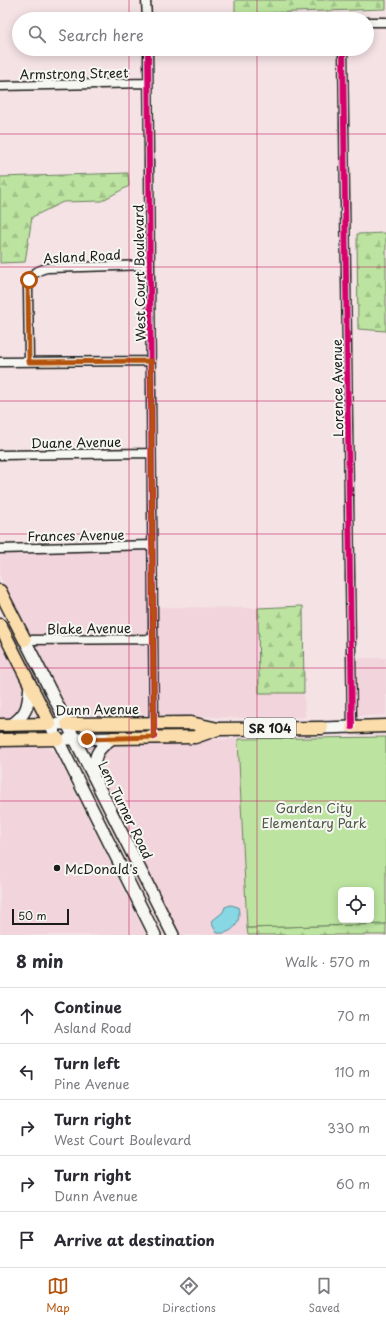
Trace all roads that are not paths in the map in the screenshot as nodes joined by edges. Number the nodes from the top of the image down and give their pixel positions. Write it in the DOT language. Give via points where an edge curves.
graph roads {
  1 [pos="146,0"];
  2 [pos="147,12"];
  3 [pos="374,22"];
  4 [pos="386,22"];
  5 [pos="148,56"];
  6 [pos="343,56"];
  7 [pos="148,83"];
  8 [pos="0,86"];
  9 [pos="150,265"];
  10 [pos="151,361"];
  11 [pos="0,362"];
  12 [pos="29,362"];
  13 [pos="151,453"];
  14 [pos="0,456"];
  15 [pos="152,545"];
  16 [pos="0,549"];
  17 [pos="0,591"];
  18 [pos="0,625"];
  19 [pos="153,639"];
  20 [pos="25,640"];
  21 [pos="4,641"];
  22 [pos="30,684"];
  23 [pos="154,723"];
  24 [pos="50,724"];
  25 [pos="67,724"];
  26 [pos="6,725"];
  27 [pos="386,726"];
  28 [pos="352,727"];
  29 [pos="322,728"];
  30 [pos="218,729"];
  31 [pos="154,737"];
  32 [pos="113,738"];
  33 [pos="58,739"];
  34 [pos="74,739"];
  35 [pos="0,740"];
  36 [pos="93,777"];
  37 [pos="155,935"];
  38 [pos="173,935"];
  1 -- 2 [label="street"];
  3 -- 4 [label="street"];
  5 -- 7 [label="street, West Court Boulevard"];
  6 -- 28 [label="street, Lorence Avenue"];
  7 -- 8 [label="street, Armstrong Street"];
  7 -- 9 [label="street, West Court Boulevard"];
  9 -- 10 [label="street, West Court Boulevard"];
  9 -- 12 [label="street, Asland Road" via="47,268 33,274 28,287"];
  10 -- 12 [label="street"];
  10 -- 13 [label="street, West Court Boulevard"];
  11 -- 12 [label="street"];
  13 -- 14 [label="street, Duane Avenue"];
  13 -- 15 [label="street, West Court Boulevard"];
  15 -- 16 [label="street, Frances Avenue"];
  15 -- 19 [label="street, West Court Boulevard"];
  17 -- 20 [label="main road, Lem Turner Road"];
  18 -- 21 [label="main road"];
  19 -- 20 [label="street, Blake Avenue"];
  19 -- 23 [label="street, West Court Boulevard"];
  20 -- 25 [label="main road, Lem Turner Road"];
  21 -- 22 [label="main road"];
  22 -- 24 [label="main road"];
  22 -- 26 [label="main road" via="26,712"];
  23 -- 25 [label="main road, Dunn Avenue / SR 104"];
  23 -- 30 [label="main road, Dunn Avenue / SR 104" via="191,723"];
  23 -- 31 [label="street, West Court Boulevard"];
  24 -- 25 [label="main road, Dunn Avenue / SR 104"];
  24 -- 26 [label="main road, Dunn Avenue / SR 104"];
  24 -- 33 [label="main road"];
  25 -- 34 [label="main road, Lem Turner Road"];
  27 -- 28 [label="main road, Dunn Avenue / SR 104"];
  28 -- 29 [label="main road, Dunn Avenue / SR 104"];
  29 -- 30 [label="main road, Dunn Avenue / SR 104"];
  30 -- 31 [label="main road, Dunn Avenue / SR 104" via="195,737"];
  31 -- 32 [label="main road, Dunn Avenue / SR 104"];
  32 -- 34 [label="main road, Dunn Avenue / SR 104"];
  32 -- 36 [label="main road" via="96,754"];
  33 -- 34 [label="main road, Dunn Avenue / SR 104"];
  33 -- 35 [label="main road, Dunn Avenue / SR 104"];
  33 -- 37 [label="main road"];
  34 -- 36 [label="main road, Lem Turner Road"];
  36 -- 38 [label="main road, Lem Turner Road"];
}
